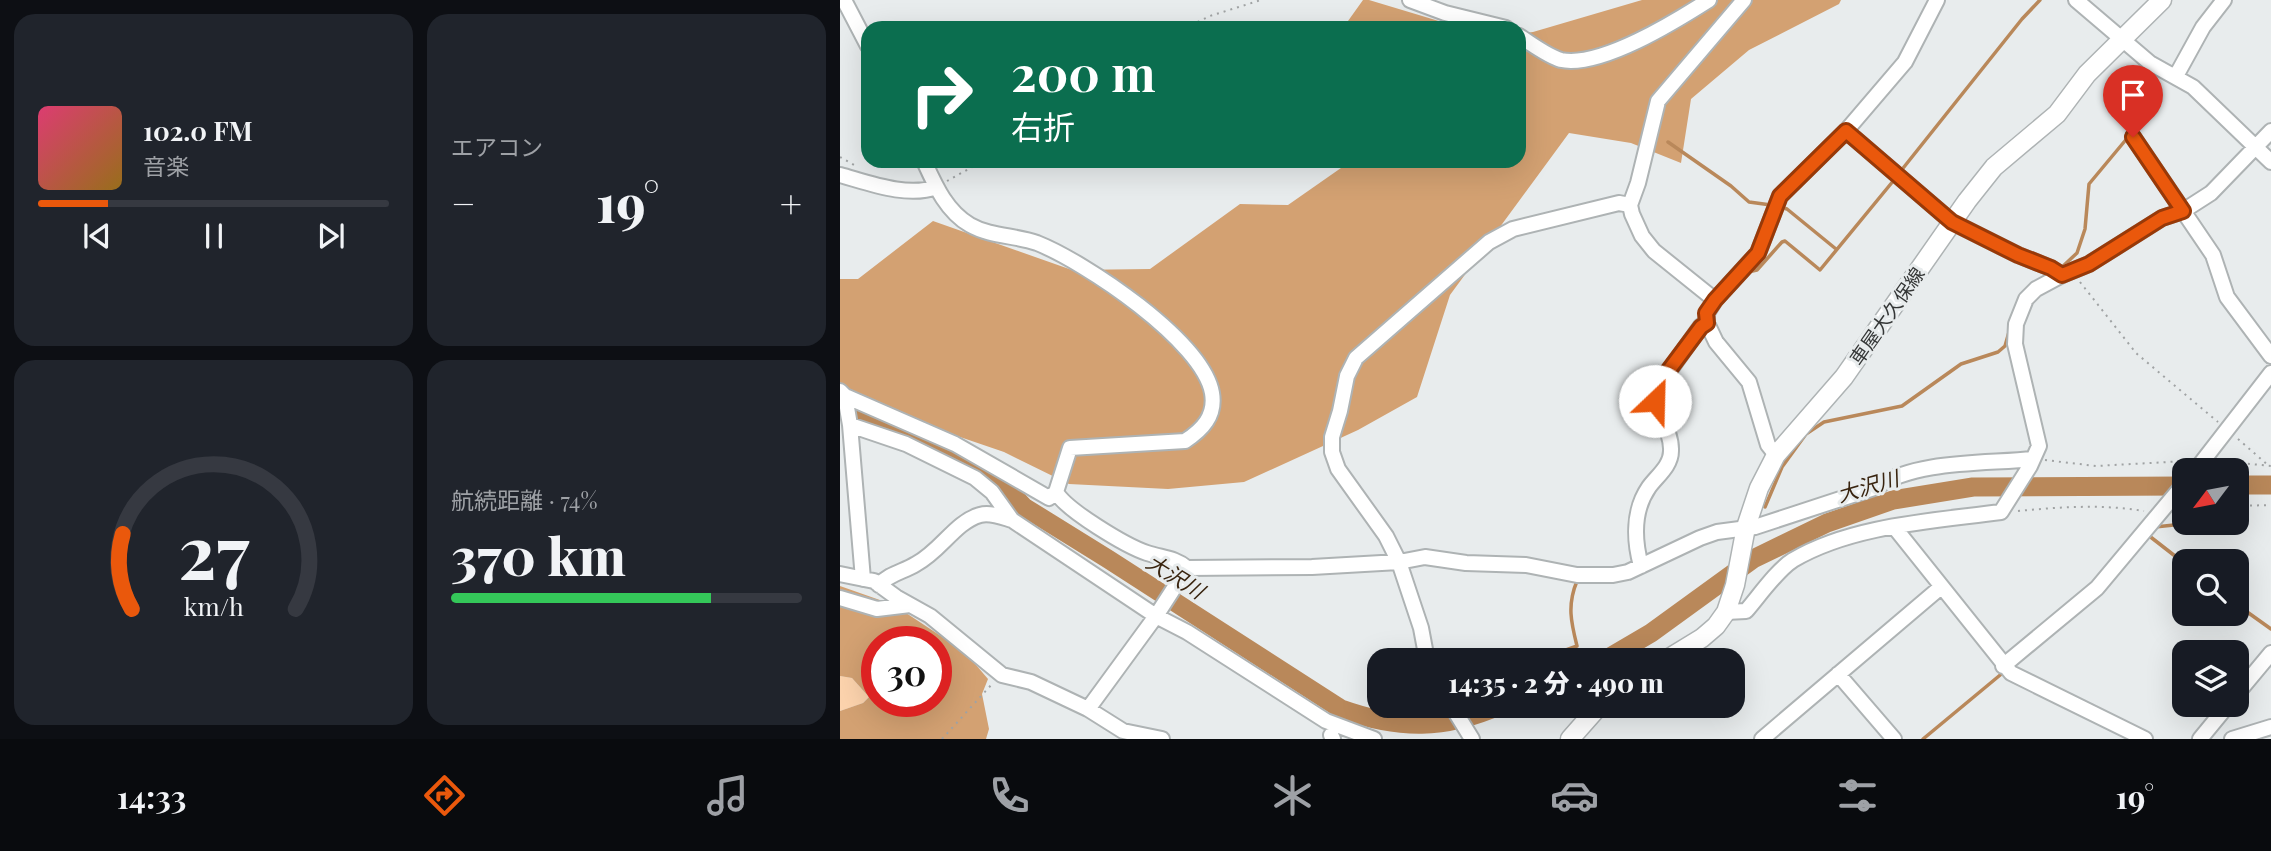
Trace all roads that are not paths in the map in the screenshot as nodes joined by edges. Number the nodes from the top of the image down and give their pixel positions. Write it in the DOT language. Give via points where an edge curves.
graph roads {
  1 [pos="844,0"];
  2 [pos="1410,0"];
  3 [pos="1709,0"];
  4 [pos="1744,0"];
  5 [pos="1937,0"];
  6 [pos="2076,0"];
  7 [pos="2162,0"];
  8 [pos="2224,0"];
  9 [pos="1478,21"];
  10 [pos="861,33"];
  11 [pos="2123,39"];
  12 [pos="1526,40"];
  13 [pos="2176,76"];
  14 [pos="1846,131"];
  15 [pos="2271,131"];
  16 [pos="2133,137"];
  17 [pos="2255,149"];
  18 [pos="2271,162"];
  19 [pos="927,168"];
  20 [pos="840,175"];
  21 [pos="936,187"];
  22 [pos="1630,205"];
  23 [pos="2183,211"];
  24 [pos="1952,222"];
  25 [pos="2066,273"];
  26 [pos="1715,300"];
  27 [pos="1707,323"];
  28 [pos="2271,356"];
  29 [pos="2271,373"];
  30 [pos="844,396"];
  31 [pos="849,421"];
  32 [pos="1776,455"];
  33 [pos="2206,458"];
  34 [pos="2031,463"];
  35 [pos="1056,492"];
  36 [pos="2172,498"];
  37 [pos="1012,520"];
  38 [pos="1895,528"];
  39 [pos="1746,533"];
  40 [pos="1399,562"];
  41 [pos="1641,566"];
  42 [pos="1184,573"];
  43 [pos="840,574"];
  44 [pos="863,579"];
  45 [pos="879,584"];
  46 [pos="1941,587"];
  47 [pos="840,598"];
  48 [pos="910,605"];
  49 [pos="1728,608"];
  50 [pos="1158,614"];
  51 [pos="1425,648"];
  52 [pos="1686,648"];
  53 [pos="2271,653"];
  54 [pos="2006,668"];
  55 [pos="1838,674"];
  56 [pos="2249,679"];
  57 [pos="1088,709"];
  58 [pos="2218,717"];
  59 [pos="1459,718"];
  60 [pos="1589,718"];
  61 [pos="2271,727"];
  62 [pos="1471,737"];
  63 [pos="1162,739"];
  64 [pos="1374,739"];
  65 [pos="1570,739"];
  66 [pos="1762,739"];
  67 [pos="1894,739"];
  68 [pos="2145,739"];
  69 [pos="2200,739"];
  70 [pos="2232,739"];
  1 -- 10 [label="street"];
  2 -- 9 [label="street"];
  3 -- 12 [label="street" via="1663,29 1581,61 1559,59"];
  4 -- 22 [label="street" via="1658,101"];
  5 -- 14 [label="street" via="1905,62"];
  6 -- 11 [label="street"];
  7 -- 11 [label="main road, 車屋大久保線"];
  8 -- 13 [label="street"];
  11 -- 13 [label="street" via="2150,63"];
  11 -- 24 [label="main road, 車屋大久保線" via="2087,74 2057,114 1994,167"];
  13 -- 17 [label="street"];
  14 -- 24 [label="street"];
  14 -- 26 [label="street" via="1780,196 1758,253"];
  15 -- 17 [label="street"];
  16 -- 23 [label="street"];
  17 -- 18 [label="street"];
  17 -- 23 [label="street" via="2211,193"];
  19 -- 21 [label="street"];
  20 -- 21 [label="street" via="923,192"];
  21 -- 35 [label="street" via="950,209 971,226 1035,242 1113,285 1176,339 1206,374 1212,410 1198,432 1185,441 1070,448"];
  22 -- 26 [label="street" via="1642,236 1654,251"];
  22 -- 40 [label="street" via="1513,229 1489,242 1356,358 1347,376 1332,452 1338,469"];
  23 -- 25 [label="street" via="2162,218 2089,264"];
  23 -- 28 [label="street" via="2213,254 2227,297"];
  24 -- 25 [label="street"];
  24 -- 32 [label="main road, 車屋大久保線" via="1844,377"];
  25 -- 34 [label="street" via="2026,299 2015,333 2039,446"];
  26 -- 27 [label="street" via="1706,313"];
  27 -- 32 [label="street" via="1716,342 1749,382 1768,445"];
  27 -- 41 [label="street" via="1653,394 1672,452 1641,502 1635,545"];
  29 -- 33 [label="street"];
  30 -- 31 [label="street"];
  30 -- 35 [label="street" via="955,444 1049,499"];
  31 -- 37 [label="street" via="975,478 992,492"];
  31 -- 44 [label="street"];
  32 -- 39 [label="main road, 車屋大久保線" via="1759,488"];
  34 -- 38 [label="street" via="2002,510"];
  34 -- 39 [label="street" via="1948,465 1893,476 1877,487"];
  35 -- 42 [label="street" via="1071,508 1133,547 1179,561"];
  36 -- 54 [label="street" via="2097,588"];
  37 -- 45 [label="street" via="982,514 959,526 917,564"];
  37 -- 50 [label="street"];
  38 -- 46 [label="street"];
  38 -- 49 [label="street" via="1867,532 1792,561 1746,611"];
  39 -- 41 [label="street" via="1700,538"];
  39 -- 49 [label="main road, 車屋大久保線"];
  40 -- 41 [label="street" via="1425,557 1527,565 1577,575 1613,575"];
  40 -- 42 [label="street"];
  40 -- 51 [label="street"];
  42 -- 50 [label="street"];
  43 -- 44 [label="street"];
  44 -- 45 [label="street"];
  45 -- 48 [label="street"];
  46 -- 54 [label="street"];
  46 -- 55 [label="street"];
  47 -- 48 [label="street" via="877,610"];
  48 -- 57 [label="street" via="1002,675 1031,682"];
  49 -- 52 [label="main road, 車屋大久保線" via="1716,625"];
  50 -- 57 [label="street"];
  50 -- 64 [label="street" via="1326,721"];
  53 -- 56 [label="street"];
  54 -- 68 [label="street" via="2038,689"];
  55 -- 66 [label="street"];
  55 -- 67 [label="street"];
  57 -- 63 [label="street" via="1123,731"];
  58 -- 69 [label="street"];
  59 -- 62 [label="street"];
  60 -- 65 [label="main road"];
  61 -- 70 [label="street"];
}
